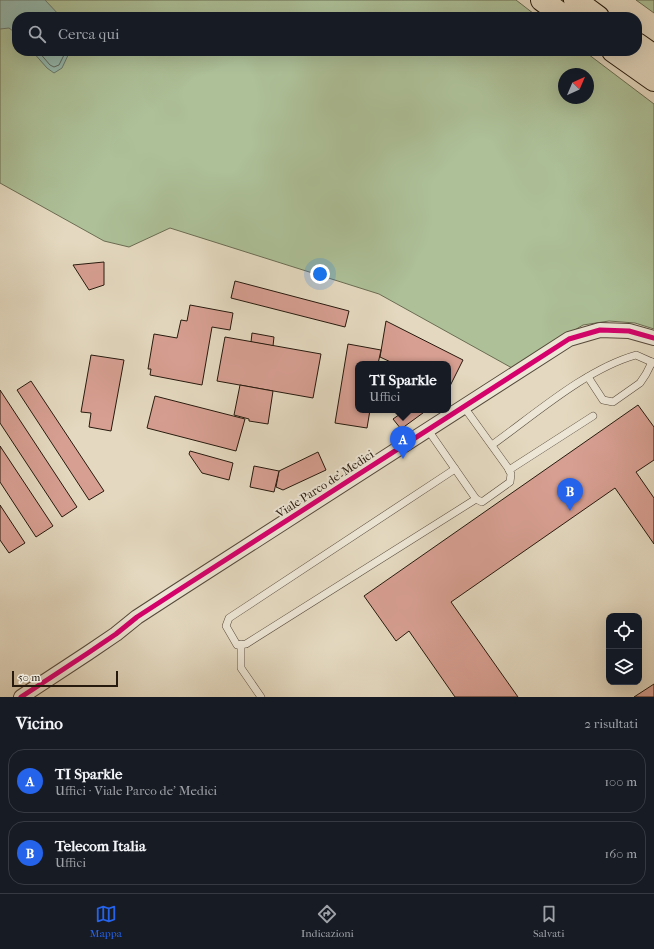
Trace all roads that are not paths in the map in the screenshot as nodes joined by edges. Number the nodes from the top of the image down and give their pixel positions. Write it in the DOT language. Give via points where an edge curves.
graph roads {
  1 [pos="542,0"];
  2 [pos="575,0"];
  3 [pos="558,12"];
  4 [pos="591,12"];
  5 [pos="642,48"];
  6 [pos="620,56"];
  7 [pos="654,56"];
  8 [pos="654,80"];
  9 [pos="654,338"];
  10 [pos="653,363"];
  11 [pos="588,377"];
  12 [pos="464,407"];
  13 [pos="593,416"];
  14 [pos="428,430"];
  15 [pos="492,445"];
  16 [pos="455,469"];
  17 [pos="509,470"];
  18 [pos="476,499"];
  19 [pos="241,644"];
  20 [pos="21,697"];
  21 [pos="260,697"];
  1 -- 3 [label="highway"];
  2 -- 4 [label="highway"];
  5 -- 7 [label="highway"];
  6 -- 8 [label="highway"];
  9 -- 12 [label="street, Viale Parco de' Medici" via="629,331 600,330 569,339"];
  10 -- 11 [label="lane" via="636,354 620,359"];
  10 -- 11 [label="lane" via="640,383 614,402 603,400"];
  11 -- 15 [label="lane"];
  12 -- 14 [label="street, Viale Parco de' Medici"];
  12 -- 15 [label="lane"];
  13 -- 17 [label="lane"];
  14 -- 16 [label="lane"];
  14 -- 20 [label="street, Viale Parco de' Medici" via="137,617 116,634"];
  15 -- 17 [label="lane"];
  16 -- 18 [label="lane"];
  16 -- 19 [label="lane" via="229,618 226,626 237,644"];
  17 -- 18 [label="lane" via="510,482 482,502"];
  18 -- 19 [label="lane" via="246,644"];
  19 -- 21 [label="lane" via="241,668"];
}
